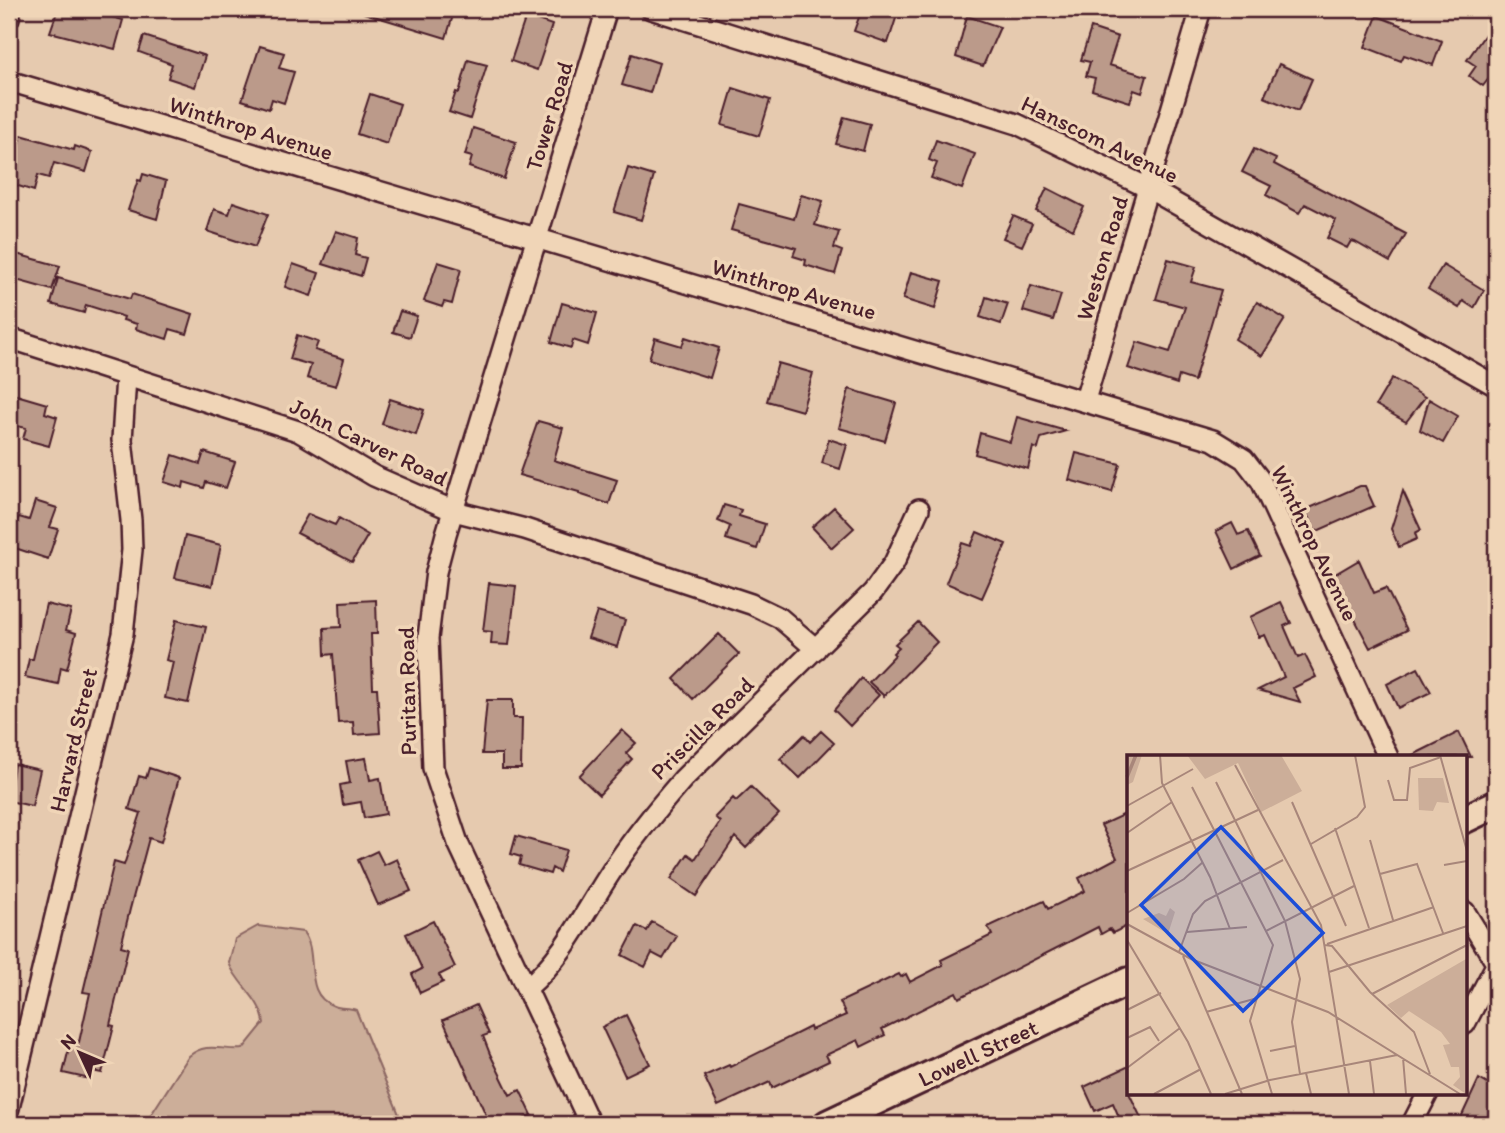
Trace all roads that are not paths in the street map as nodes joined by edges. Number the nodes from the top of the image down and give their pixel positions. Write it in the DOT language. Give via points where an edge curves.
graph roads {
  1 [pos="11,9"];
  2 [pos="607,9"];
  3 [pos="651,9"];
  4 [pos="1201,9"];
  5 [pos="9,18"];
  6 [pos="9,81"];
  7 [pos="1148,188"];
  8 [pos="537,239"];
  9 [pos="9,338"];
  10 [pos="126,377"];
  11 [pos="1496,386"];
  12 [pos="1085,400"];
  13 [pos="919,509"];
  14 [pos="454,511"];
  15 [pos="816,649"];
  16 [pos="1387,755"];
  17 [pos="1496,804"];
  18 [pos="1466,819"];
  19 [pos="1466,914"];
  20 [pos="1496,964"];
  21 [pos="1127,982"];
  22 [pos="527,988"];
  23 [pos="1466,1022"];
  24 [pos="1428,1094"];
  25 [pos="9,1108"];
  26 [pos="590,1124"];
  27 [pos="827,1124"];
  28 [pos="1412,1124"];
  1 -- 5 [label="street"];
  2 -- 8 [label="street, Tower Road"];
  3 -- 7 [label="street, Hanscom Avenue" via="992,114"];
  4 -- 7 [label="street, Weston Road"];
  6 -- 8 [label="street, Winthrop Avenue"];
  7 -- 11 [label="street, Hanscom Avenue"];
  7 -- 12 [label="street, Weston Road"];
  8 -- 12 [label="street, Winthrop Avenue"];
  8 -- 14 [label="street, Puritan Road"];
  9 -- 10 [label="street, John Carver Road"];
  10 -- 14 [label="street, John Carver Road" via="298,430 374,476"];
  10 -- 25 [label="street, Harvard Street" via="122,440 132,551 123,634"];
  12 -- 16 [label="street, Winthrop Avenue" via="1205,436 1237,454 1253,470 1295,551"];
  13 -- 15 [label="street, Priscilla Road" via="894,563 873,592"];
  14 -- 15 [label="street, John Carver Road" via="524,529 751,604 780,618"];
  14 -- 22 [label="street, Puritan Road" via="429,613 433,768 458,843"];
  15 -- 22 [label="street, Priscilla Road" via="658,808 609,874 567,945"];
  17 -- 18 [label="main road"];
  19 -- 20 [label="street"];
  20 -- 23 [label="street"];
  21 -- 27 [label="main road, Lowell Street"];
  22 -- 26 [label="street, Puritan Road"];
  24 -- 28 [label="street"];
}
